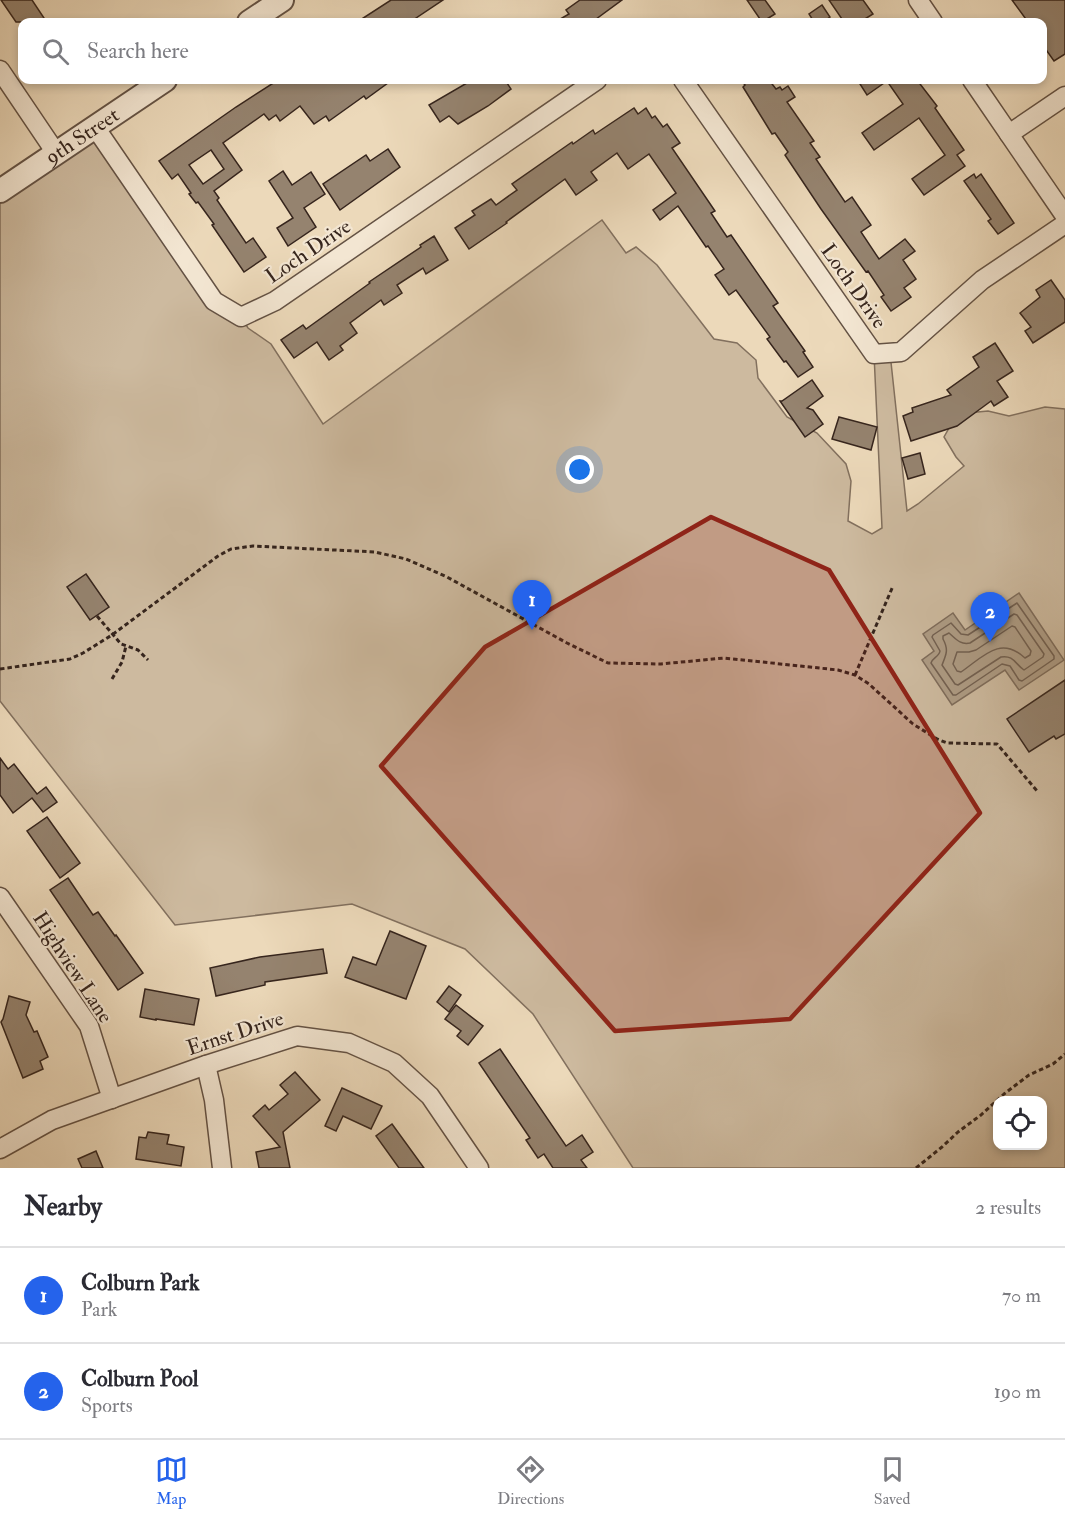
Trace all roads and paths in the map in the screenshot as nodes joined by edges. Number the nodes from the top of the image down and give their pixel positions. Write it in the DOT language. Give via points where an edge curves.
graph roads {
  1 [pos="282,0"];
  2 [pos="918,0"];
  3 [pos="255,18"];
  4 [pos="930,18"];
  5 [pos="0,70"];
  6 [pos="159,84"];
  7 [pos="591,84"];
  8 [pos="686,84"];
  9 [pos="975,84"];
  10 [pos="1065,96"];
  11 [pos="95,127"];
  12 [pos="1009,134"];
  13 [pos="56,153"];
  14 [pos="0,191"];
  15 [pos="1065,216"];
  16 [pos="1065,224"];
  17 [pos="893,586"];
  18 [pos="97,616"];
  19 [pos="112,635"];
  20 [pos="126,646"];
  21 [pos="148,660"];
  22 [pos="0,669"];
  23 [pos="855,675"];
  24 [pos="111,679"];
  25 [pos="1038,792"];
  26 [pos="0,897"];
  27 [pos="1065,1054"];
  28 [pos="206,1065"];
  29 [pos="112,1099"];
  30 [pos="0,1149"];
  31 [pos="222,1168"];
  32 [pos="479,1168"];
  33 [pos="916,1168"];
  1 -- 3 [label="street"];
  2 -- 4 [label="street"];
  5 -- 13 [label="street"];
  6 -- 11 [label="street, 9th Street"];
  7 -- 11 [label="street, Loch Drive" via="275,301 241,317 214,301"];
  8 -- 16 [label="street, Loch Drive" via="873,354 901,352 982,280"];
  9 -- 12 [label="street"];
  10 -- 12 [label="street"];
  11 -- 13 [label="street, 9th Street"];
  12 -- 15 [label="street"];
  13 -- 14 [label="street, 9th Street"];
  17 -- 23 [label="path"];
  18 -- 19 [label="path"];
  19 -- 20 [label="path"];
  19 -- 22 [label="path" via="70,659"];
  19 -- 23 [label="path" via="231,549 253,546 375,552 406,559 447,577 608,663 661,664 724,658"];
  20 -- 21 [label="path" via="138,650"];
  20 -- 24 [label="path"];
  23 -- 25 [label="path" via="937,739 947,743 997,744"];
  26 -- 29 [label="street, Highview Lane" via="89,1026"];
  27 -- 33 [label="path" via="1012,1088"];
  28 -- 29 [label="street, Ernst Drive"];
  28 -- 31 [label="street"];
  28 -- 32 [label="street, Ernst Drive" via="297,1036 349,1043 394,1063 430,1096"];
  29 -- 30 [label="street, Ernst Drive" via="52,1120"];
}
